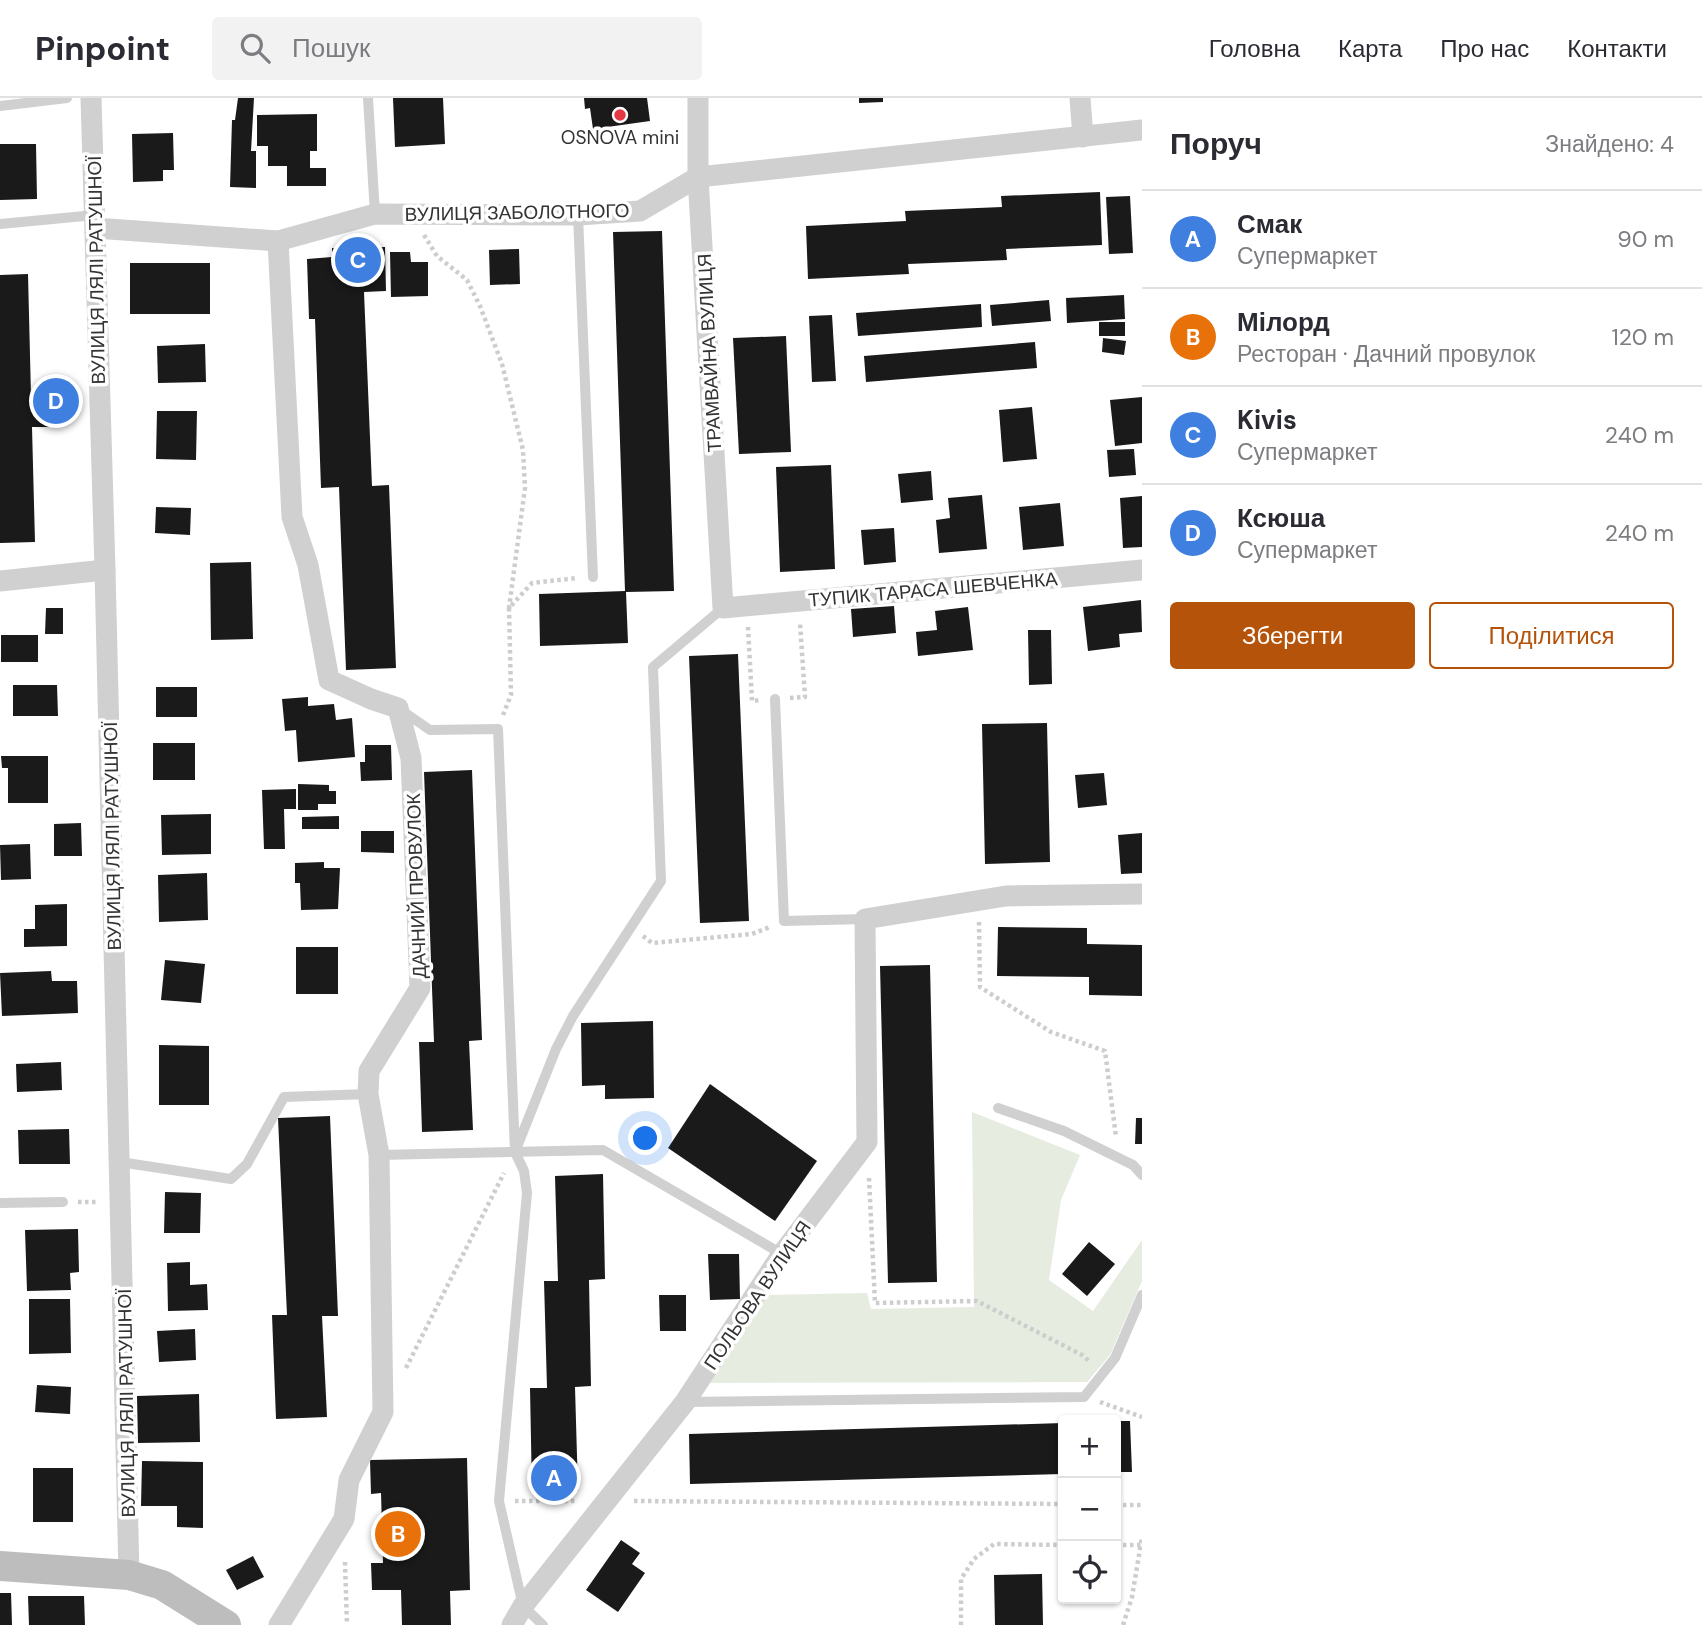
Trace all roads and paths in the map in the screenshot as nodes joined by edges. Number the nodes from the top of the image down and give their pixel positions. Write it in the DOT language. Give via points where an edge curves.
graph roads {
  1 [pos="67,98"];
  2 [pos="91,98"];
  3 [pos="368,98"];
  4 [pos="698,98"];
  5 [pos="1080,98"];
  6 [pos="0,106"];
  7 [pos="1142,130"];
  8 [pos="1083,137"];
  9 [pos="698,177"];
  10 [pos="410,213"];
  11 [pos="375,214"];
  12 [pos="578,215"];
  13 [pos="95,222"];
  14 [pos="0,224"];
  15 [pos="278,241"];
  16 [pos="105,570"];
  17 [pos="1142,570"];
  18 [pos="593,577"];
  19 [pos="0,581"];
  20 [pos="799,601"];
  21 [pos="746,606"];
  22 [pos="509,608"];
  23 [pos="723,608"];
  24 [pos="775,699"];
  25 [pos="398,708"];
  26 [pos="498,729"];
  27 [pos="1142,894"];
  28 [pos="978,901"];
  29 [pos="865,919"];
  30 [pos="784,921"];
  31 [pos="631,927"];
  32 [pos="368,1094"];
  33 [pos="998,1108"];
  34 [pos="867,1142"];
  35 [pos="515,1152"];
  36 [pos="379,1155"];
  37 [pos="1119,1158"];
  38 [pos="120,1162"];
  39 [pos="1142,1175"];
  40 [pos="63,1202"];
  41 [pos="120,1202"];
  42 [pos="0,1203"];
  43 [pos="782,1254"];
  44 [pos="1142,1295"];
  45 [pos="1103,1373"];
  46 [pos="1084,1397"];
  47 [pos="685,1402"];
  48 [pos="383,1412"];
  49 [pos="1142,1417"];
  50 [pos="499,1501"];
  51 [pos="607,1501"];
  52 [pos="1058,1504"];
  53 [pos="1121,1505"];
  54 [pos="1142,1505"];
  55 [pos="344,1519"];
  56 [pos="1142,1537"];
  57 [pos="1058,1545"];
  58 [pos="1121,1545"];
  59 [pos="1141,1545"];
  60 [pos="0,1566"];
  61 [pos="129,1575"];
  62 [pos="517,1616"];
  63 [pos="226,1625"];
  64 [pos="279,1625"];
  65 [pos="347,1625"];
  66 [pos="544,1625"];
  67 [pos="961,1625"];
  68 [pos="1124,1625"];
  1 -- 6 [label="lane"];
  2 -- 13 [label="street, ВУЛИЦЯ ЛЯЛІ РАТУШНОЇ"];
  3 -- 11 [label="lane"];
  4 -- 9 [label="street, ТРАМВАЙНА ВУЛИЦЯ"];
  5 -- 8 [label="street"];
  7 -- 8 [label="street, ВУЛИЦЯ ЗАБОЛОТНОГО"];
  8 -- 9 [label="street, ВУЛИЦЯ ЗАБОЛОТНОГО"];
  9 -- 12 [label="street, ВУЛИЦЯ ЗАБОЛОТНОГО" via="640,211"];
  9 -- 23 [label="street, ТРАМВАЙНА ВУЛИЦЯ"];
  10 -- 11 [label="street, ВУЛИЦЯ ЗАБОЛОТНОГО"];
  10 -- 12 [label="street, ВУЛИЦЯ ЗАБОЛОТНОГО"];
  10 -- 22 [label="path" via="437,256 467,280 502,364 523,450 525,488"];
  11 -- 15 [label="street, ВУЛИЦЯ ЗАБОЛОТНОГО"];
  12 -- 18 [label="lane"];
  13 -- 14 [label="lane"];
  13 -- 15 [label="street, ВУЛИЦЯ ЗАБОЛОТНОГО"];
  13 -- 16 [label="street, ВУЛИЦЯ ЛЯЛІ РАТУШНОЇ"];
  15 -- 25 [label="street" via="292,517 308,565 329,680"];
  16 -- 19 [label="street"];
  16 -- 38 [label="street, ВУЛИЦЯ ЛЯЛІ РАТУШНОЇ"];
  17 -- 20 [label="street, ТУПИК ТАРАСА ШЕВЧЕНКА"];
  18 -- 22 [label="path" via="532,583"];
  20 -- 21 [label="street, ТУПИК ТАРАСА ШЕВЧЕНКА"];
  20 -- 24 [label="path" via="805,698"];
  21 -- 23 [label="street, ТУПИК ТАРАСА ШЕВЧЕНКА"];
  21 -- 24 [label="path" via="752,701"];
  22 -- 26 [label="path" via="510,695"];
  23 -- 31 [label="lane" via="653,667 661,881"];
  24 -- 30 [label="lane"];
  25 -- 26 [label="lane" via="430,730"];
  25 -- 32 [label="street, ДАЧНИЙ ПРОВУЛОК" via="411,758 420,988 369,1070"];
  26 -- 35 [label="lane"];
  27 -- 28 [label="street" via="1006,896"];
  28 -- 29 [label="street"];
  28 -- 37 [label="path" via="980,987 1051,1032 1105,1051"];
  29 -- 30 [label="lane"];
  29 -- 34 [label="street"];
  30 -- 31 [label="path" via="752,934 652,943"];
  31 -- 35 [label="lane" via="556,1049"];
  32 -- 36 [label="street, ДАЧНИЙ ПРОВУЛОК"];
  32 -- 38 [label="lane" via="284,1097 247,1164 231,1179"];
  33 -- 37 [label="lane" via="1065,1131"];
  34 -- 43 [label="street, ПОЛЬОВА ВУЛИЦЯ"];
  34 -- 45 [label="path" via="875,1303 976,1301 1082,1355"];
  35 -- 36 [label="lane"];
  35 -- 43 [label="lane" via="603,1150"];
  35 -- 48 [label="path"];
  35 -- 50 [label="lane" via="527,1193"];
  36 -- 48 [label="street, ДАЧНИЙ ПРОВУЛОК"];
  37 -- 39 [label="lane"];
  38 -- 41 [label="street, ВУЛИЦЯ ЛЯЛІ РАТУШНОЇ"];
  40 -- 41 [label="path"];
  40 -- 42 [label="lane"];
  41 -- 61 [label="street, ВУЛИЦЯ ЛЯЛІ РАТУШНОЇ"];
  43 -- 47 [label="street, ПОЛЬОВА ВУЛИЦЯ"];
  44 -- 45 [label="lane" via="1115,1358"];
  45 -- 46 [label="lane"];
  46 -- 47 [label="lane"];
  46 -- 49 [label="path"];
  47 -- 51 [label="street, ПОЛЬОВА ВУЛИЦЯ"];
  48 -- 55 [label="street, ДАЧНИЙ ПРОВУЛОК" via="349,1479"];
  50 -- 51 [label="path"];
  50 -- 62 [label="lane"];
  51 -- 52 [label="path"];
  51 -- 62 [label="street, ПОЛЬОВА ВУЛИЦЯ"];
  53 -- 54 [label="path"];
  55 -- 64 [label="street, ДАЧНИЙ ПРОВУЛОК"];
  55 -- 65 [label="path"];
  56 -- 59 [label="path"];
  57 -- 67 [label="path" via="994,1544 974,1559 961,1579"];
  58 -- 59 [label="path"];
  59 -- 68 [label="path"];
  60 -- 61 [label="street"];
  61 -- 63 [label="street" via="162,1585"];
  62 -- 66 [label="lane"];
}
